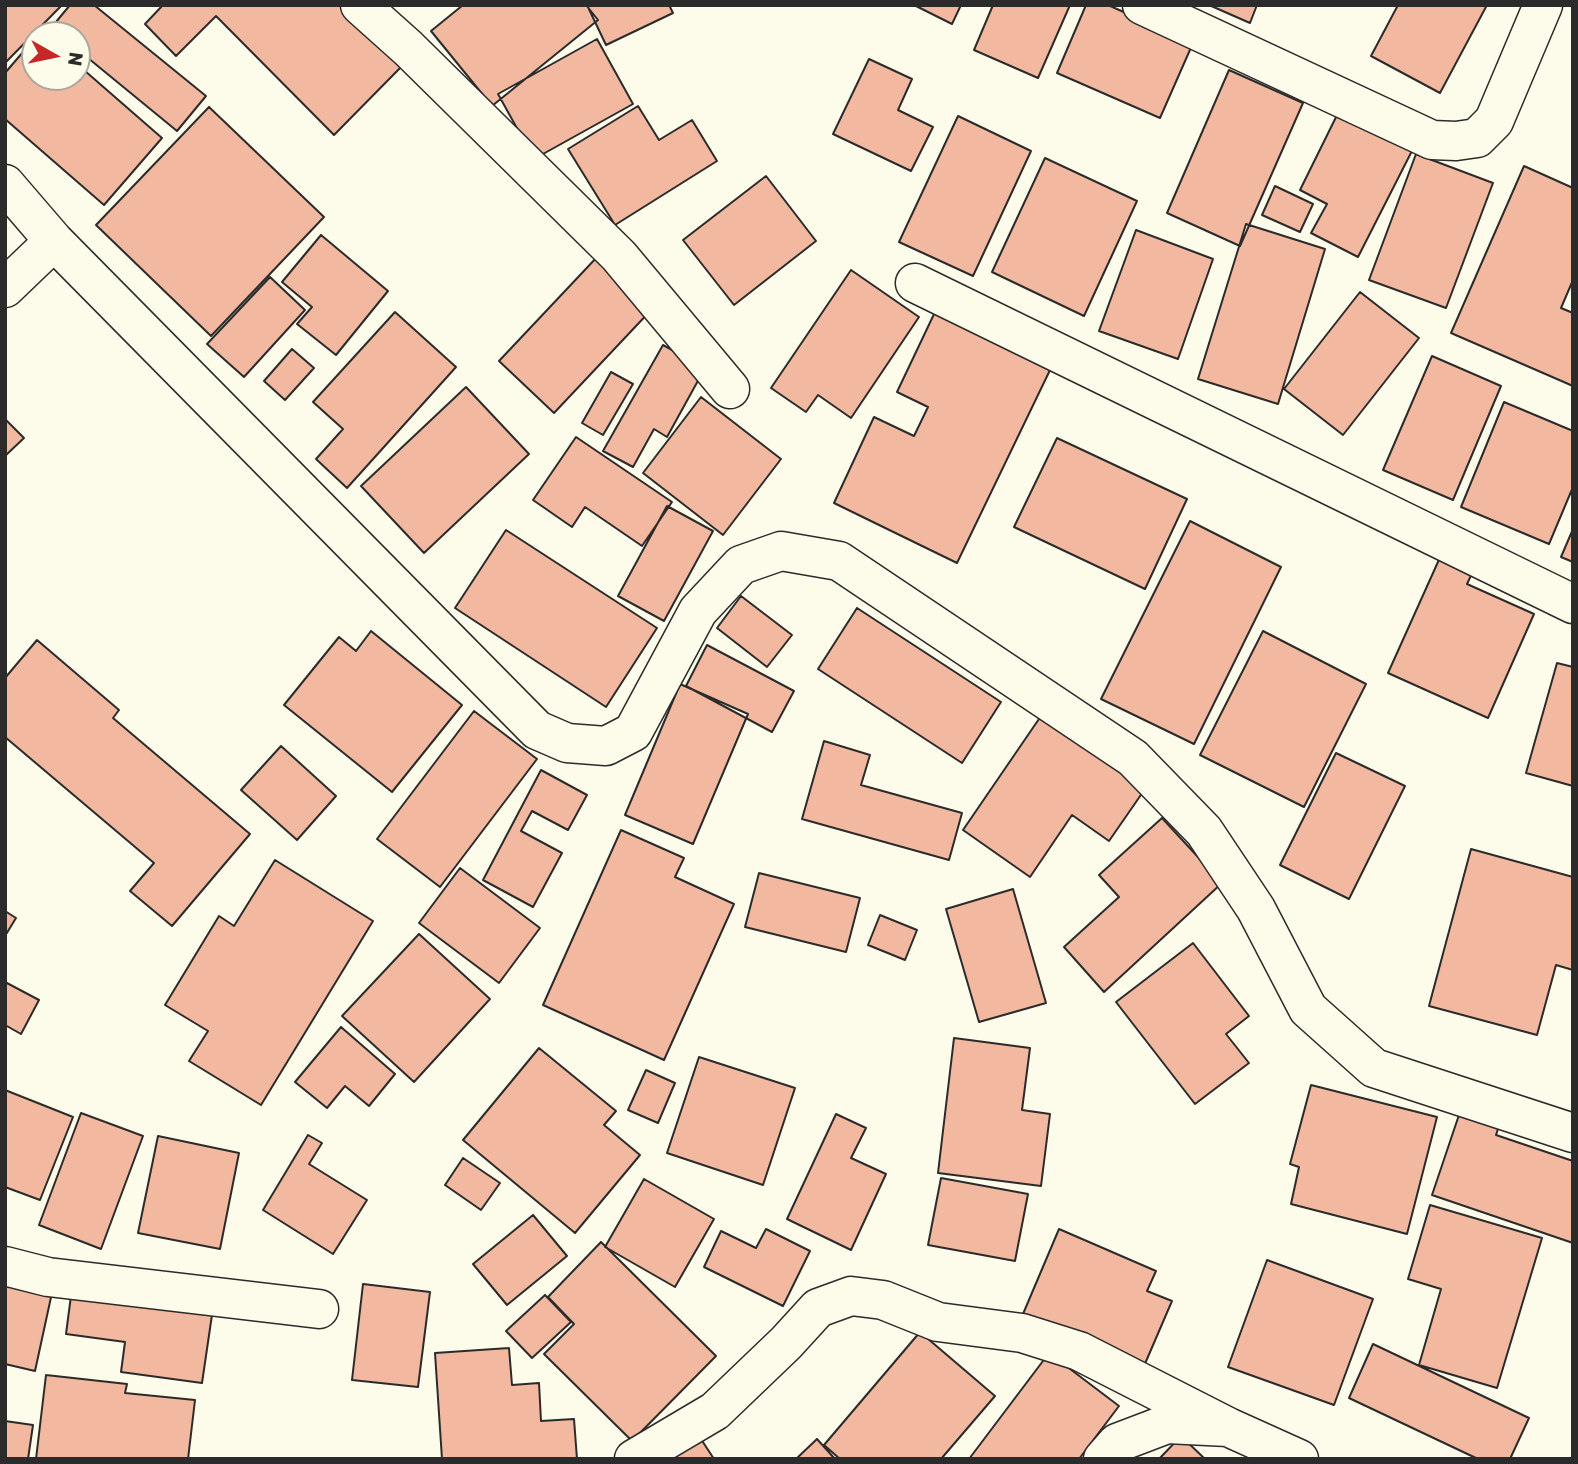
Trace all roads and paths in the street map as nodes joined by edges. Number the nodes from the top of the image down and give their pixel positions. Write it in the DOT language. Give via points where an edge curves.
graph roads {
  1 [pos="360,5"];
  2 [pos="1142,5"];
  3 [pos="1543,5"];
  4 [pos="5,184"];
  5 [pos="54,241"];
  6 [pos="915,283"];
  7 [pos="5,288"];
  8 [pos="730,389"];
  9 [pos="1573,604"];
  10 [pos="1573,1133"];
  11 [pos="5,1266"];
  12 [pos="319,1309"];
  13 [pos="1228,1427"];
  14 [pos="634,1459"];
  15 [pos="1103,1459"];
  16 [pos="1299,1459"];
  1 -- 8 [label="street" via="619,256"];
  2 -- 3 [label="street" via="1432,140 1456,141 1477,138 1494,121"];
  4 -- 5 [label="street"];
  5 -- 7 [label="street"];
  5 -- 10 [label="street" via="537,730 567,743 606,746 633,732 698,611 741,565 781,551 839,561 1133,758 1204,831 1256,909 1308,1009 1374,1068"];
  6 -- 9 [label="street"];
  11 -- 12 [label="street" via="48,1277"];
  13 -- 14 [label="street" via="1079,1351 1021,1333 937,1322 883,1300 851,1296 818,1308 715,1411"];
  13 -- 15 [label="street" via="1167,1424 1117,1443"];
  13 -- 16 [label="street"];
}
